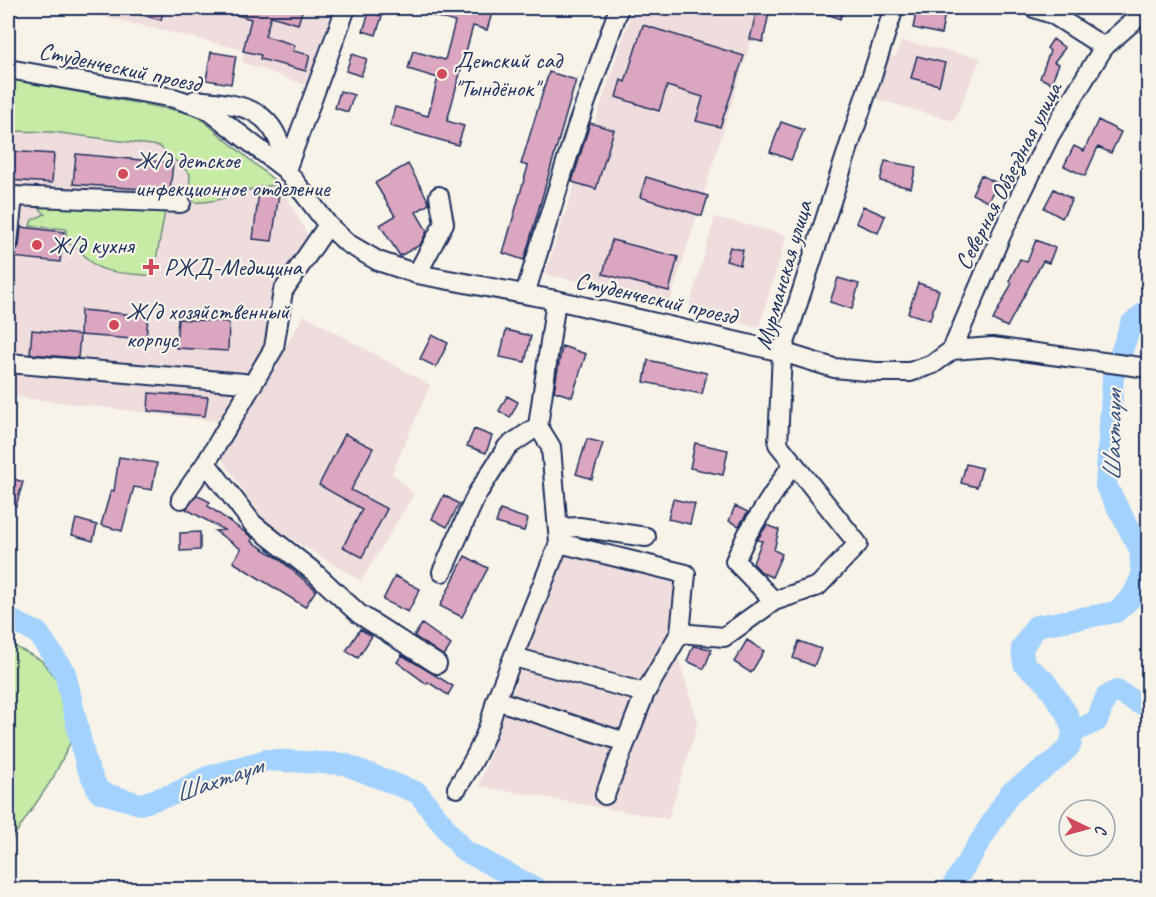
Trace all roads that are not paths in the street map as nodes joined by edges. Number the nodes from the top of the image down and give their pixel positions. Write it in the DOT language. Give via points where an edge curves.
graph roads {
  1 [pos="346,8"];
  2 [pos="619,8"];
  3 [pos="894,8"];
  4 [pos="1034,8"];
  5 [pos="1149,8"];
  6 [pos="1104,46"];
  7 [pos="8,69"];
  8 [pos="174,98"];
  9 [pos="286,170"];
  10 [pos="10,196"];
  11 [pos="439,196"];
  12 [pos="181,203"];
  13 [pos="328,225"];
  14 [pos="8,244"];
  15 [pos="417,274"];
  16 [pos="525,294"];
  17 [pos="555,300"];
  18 [pos="952,351"];
  19 [pos="782,352"];
  20 [pos="8,363"];
  21 [pos="1149,368"];
  22 [pos="244,383"];
  23 [pos="538,426"];
  24 [pos="206,463"];
  25 [pos="793,463"];
  26 [pos="181,499"];
  27 [pos="559,535"];
  28 [pos="646,537"];
  29 [pos="442,572"];
  30 [pos="774,601"];
  31 [pos="681,633"];
  32 [pos="514,657"];
  33 [pos="437,664"];
  34 [pos="645,693"];
  35 [pos="496,700"];
  36 [pos="625,742"];
  37 [pos="457,788"];
  38 [pos="605,795"];
  1 -- 9 [label="street"];
  2 -- 16 [label="street"];
  3 -- 19 [label="street, Мурманская улица"];
  4 -- 6 [label="street" via="1052,14"];
  5 -- 6 [label="street, Северная Объездная улица"];
  6 -- 18 [label="street, Северная Объездная улица" via="1050,135 1002,233"];
  7 -- 8 [label="street, Студенческий проезд"];
  8 -- 9 [label="street, Студенческий проезд" via="207,109"];
  8 -- 9 [label="street" via="258,112 275,131 283,148"];
  9 -- 13 [label="street, Студенческий проезд"];
  10 -- 12 [label="street"];
  10 -- 14 [label="street"];
  11 -- 15 [label="street" via="444,223"];
  13 -- 15 [label="street, Студенческий проезд" via="362,252"];
  13 -- 24 [label="street" via="283,291 274,348"];
  15 -- 16 [label="street, Студенческий проезд"];
  16 -- 17 [label="street, Студенческий проезд"];
  17 -- 19 [label="street, Студенческий проезд"];
  17 -- 23 [label="street, Студенческий проезд"];
  18 -- 19 [label="street, Студенческий проезд" via="933,364 910,372 834,368"];
  18 -- 21 [label="street" via="992,347"];
  19 -- 25 [label="street, Мурманская улица" via="778,444"];
  20 -- 22 [label="street"];
  23 -- 27 [label="street" via="551,447"];
  23 -- 29 [label="street" via="507,447 477,494"];
  24 -- 26 [label="street"];
  24 -- 33 [label="street" via="253,524 359,614"];
  25 -- 30 [label="street" via="748,533 735,561"];
  25 -- 30 [label="street, Мурманская улица" via="858,544 818,586"];
  27 -- 28 [label="street" via="579,527"];
  27 -- 31 [label="street" via="686,574"];
  27 -- 32 [label="street"];
  30 -- 31 [label="street, Мурманская улица" via="724,637"];
  31 -- 34 [label="street"];
  32 -- 34 [label="street"];
  32 -- 35 [label="street"];
  34 -- 36 [label="street"];
  35 -- 36 [label="street"];
  35 -- 37 [label="street" via="475,760"];
  36 -- 38 [label="street"];
}
